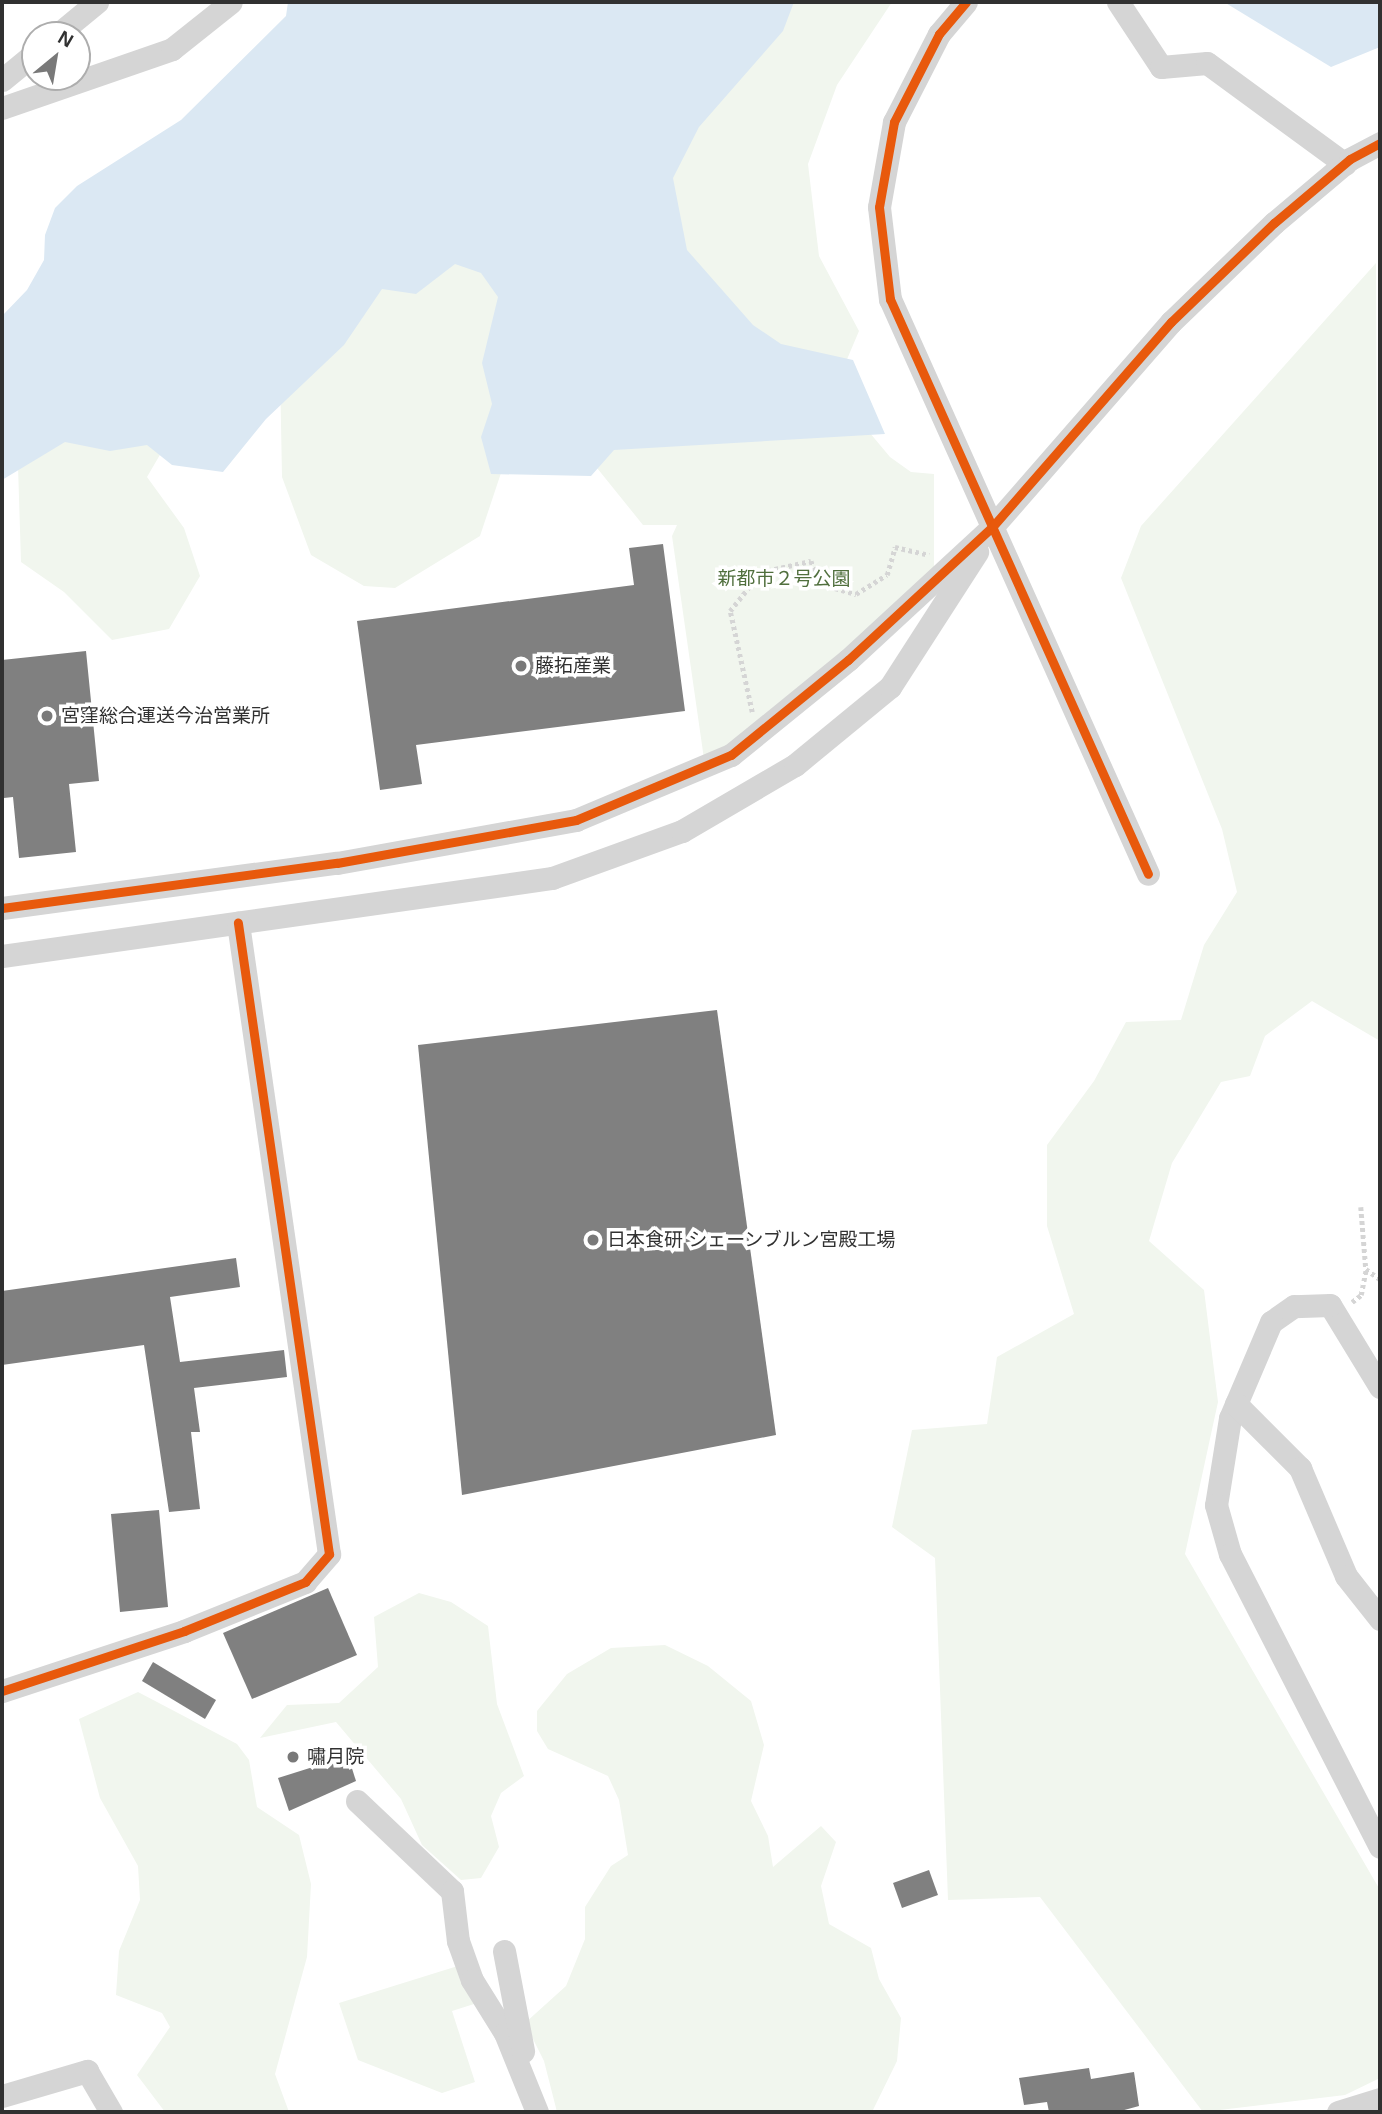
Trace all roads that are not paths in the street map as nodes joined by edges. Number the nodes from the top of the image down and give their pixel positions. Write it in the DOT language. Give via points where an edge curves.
graph roads {
  1 [pos="97,2"];
  2 [pos="230,2"];
  3 [pos="966,2"];
  4 [pos="1118,2"];
  5 [pos="74,21"];
  6 [pos="21,64"];
  7 [pos="2,80"];
  8 [pos="2,108"];
  9 [pos="1380,143"];
  10 [pos="1345,163"];
  11 [pos="993,526"];
  12 [pos="1147,874"];
  13 [pos="2,908"];
  14 [pos="238,923"];
  15 [pos="2,956"];
  16 [pos="1380,1387"];
  17 [pos="1236,1404"];
  18 [pos="1380,1619"];
  19 [pos="2,1691"];
  20 [pos="356,1801"];
  21 [pos="1380,1847"];
  22 [pos="504,1951"];
  23 [pos="523,2077"];
  24 [pos="2,2096"];
  25 [pos="1380,2099"];
  26 [pos="111,2112"];
  27 [pos="537,2112"];
  28 [pos="1338,2112"];
  1 -- 5 [label="street"];
  2 -- 8 [label="street" via="172,49"];
  3 -- 11 [label="street" via="939,34 894,122 879,207 890,299"];
  4 -- 10 [label="street" via="1161,67 1208,63"];
  6 -- 7 [label="street"];
  9 -- 10 [label="street"];
  10 -- 11 [label="street" via="1171,322"];
  11 -- 12 [label="street"];
  11 -- 13 [label="street" via="731,755 576,820 337,863"];
  11 -- 14 [label="street" via="890,687 795,765 682,831 552,878"];
  14 -- 15 [label="street"];
  14 -- 19 [label="street" via="329,1554 306,1582 184,1631"];
  16 -- 17 [label="street" via="1330,1305 1294,1306 1271,1322"];
  17 -- 18 [label="street" via="1300,1468 1346,1576"];
  17 -- 21 [label="street" via="1216,1505 1230,1554"];
  20 -- 23 [label="street" via="452,1891 457,1941 472,1980"];
  22 -- 23 [label="street" via="528,2069"];
  23 -- 27 [label="street"];
  24 -- 26 [label="street" via="87,2071"];
  25 -- 28 [label="street"];
}
